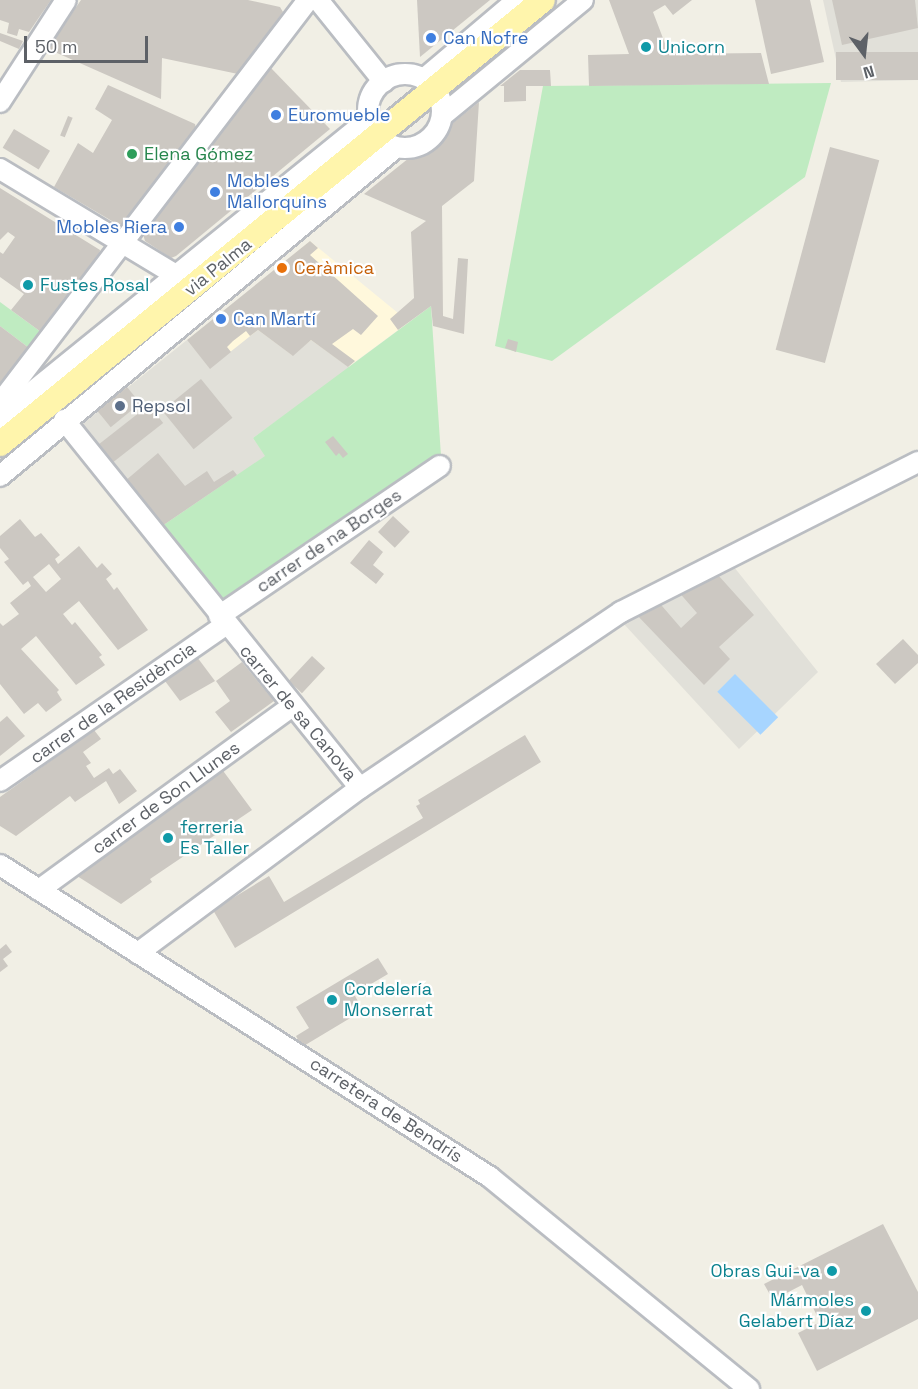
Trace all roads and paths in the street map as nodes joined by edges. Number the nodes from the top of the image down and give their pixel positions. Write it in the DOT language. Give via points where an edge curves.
graph roads {
  1 [pos="66,0"];
  2 [pos="308,0"];
  3 [pos="318,0"];
  4 [pos="517,0"];
  5 [pos="543,0"];
  6 [pos="584,0"];
  7 [pos="384,82"];
  8 [pos="430,84"];
  9 [pos="0,102"];
  10 [pos="443,115"];
  11 [pos="380,135"];
  12 [pos="0,169"];
  13 [pos="120,244"];
  14 [pos="176,275"];
  15 [pos="0,402"];
  16 [pos="0,418"];
  17 [pos="64,420"];
  18 [pos="0,444"];
  19 [pos="918,462"];
  20 [pos="440,466"];
  21 [pos="0,476"];
  22 [pos="222,621"];
  23 [pos="292,706"];
  24 [pos="0,781"];
  25 [pos="360,788"];
  26 [pos="0,865"];
  27 [pos="39,890"];
  28 [pos="138,952"];
  29 [pos="749,1389"];
  1 -- 9 [label="street"];
  2 -- 13 [label="street"];
  3 -- 7 [label="street"];
  4 -- 8 [label="street"];
  5 -- 8 [label="main road, via Palma"];
  6 -- 10 [label="street"];
  7 -- 8 [label="street" via="404,74"];
  7 -- 11 [label="street" via="372,95"];
  8 -- 10 [label="street" via="444,107"];
  8 -- 11 [label="main road, via Palma"];
  10 -- 11 [label="street" via="435,133 413,148"];
  11 -- 14 [label="street, via Palma"];
  11 -- 17 [label="street, via Palma"];
  11 -- 18 [label="main road, via Palma"];
  12 -- 13 [label="street"];
  13 -- 14 [label="street"];
  13 -- 15 [label="street"];
  14 -- 16 [label="street, via Palma"];
  17 -- 21 [label="street, via Palma"];
  17 -- 22 [label="street, carrer de sa Canova"];
  19 -- 25 [label="street" via="621,612"];
  20 -- 22 [label="street, carrer de na Borges"];
  22 -- 23 [label="street, carrer de sa Canova"];
  22 -- 24 [label="street, carrer de la Residència"];
  23 -- 25 [label="street, carrer de sa Canova"];
  23 -- 27 [label="street, carrer de Son Llunes"];
  25 -- 28 [label="street, carrer de sa Canova"];
  26 -- 27 [label="street, carretera de Bendrís"];
  27 -- 28 [label="street, carretera de Bendrís"];
  28 -- 29 [label="street, carretera de Bendrís" via="490,1177"];
}
